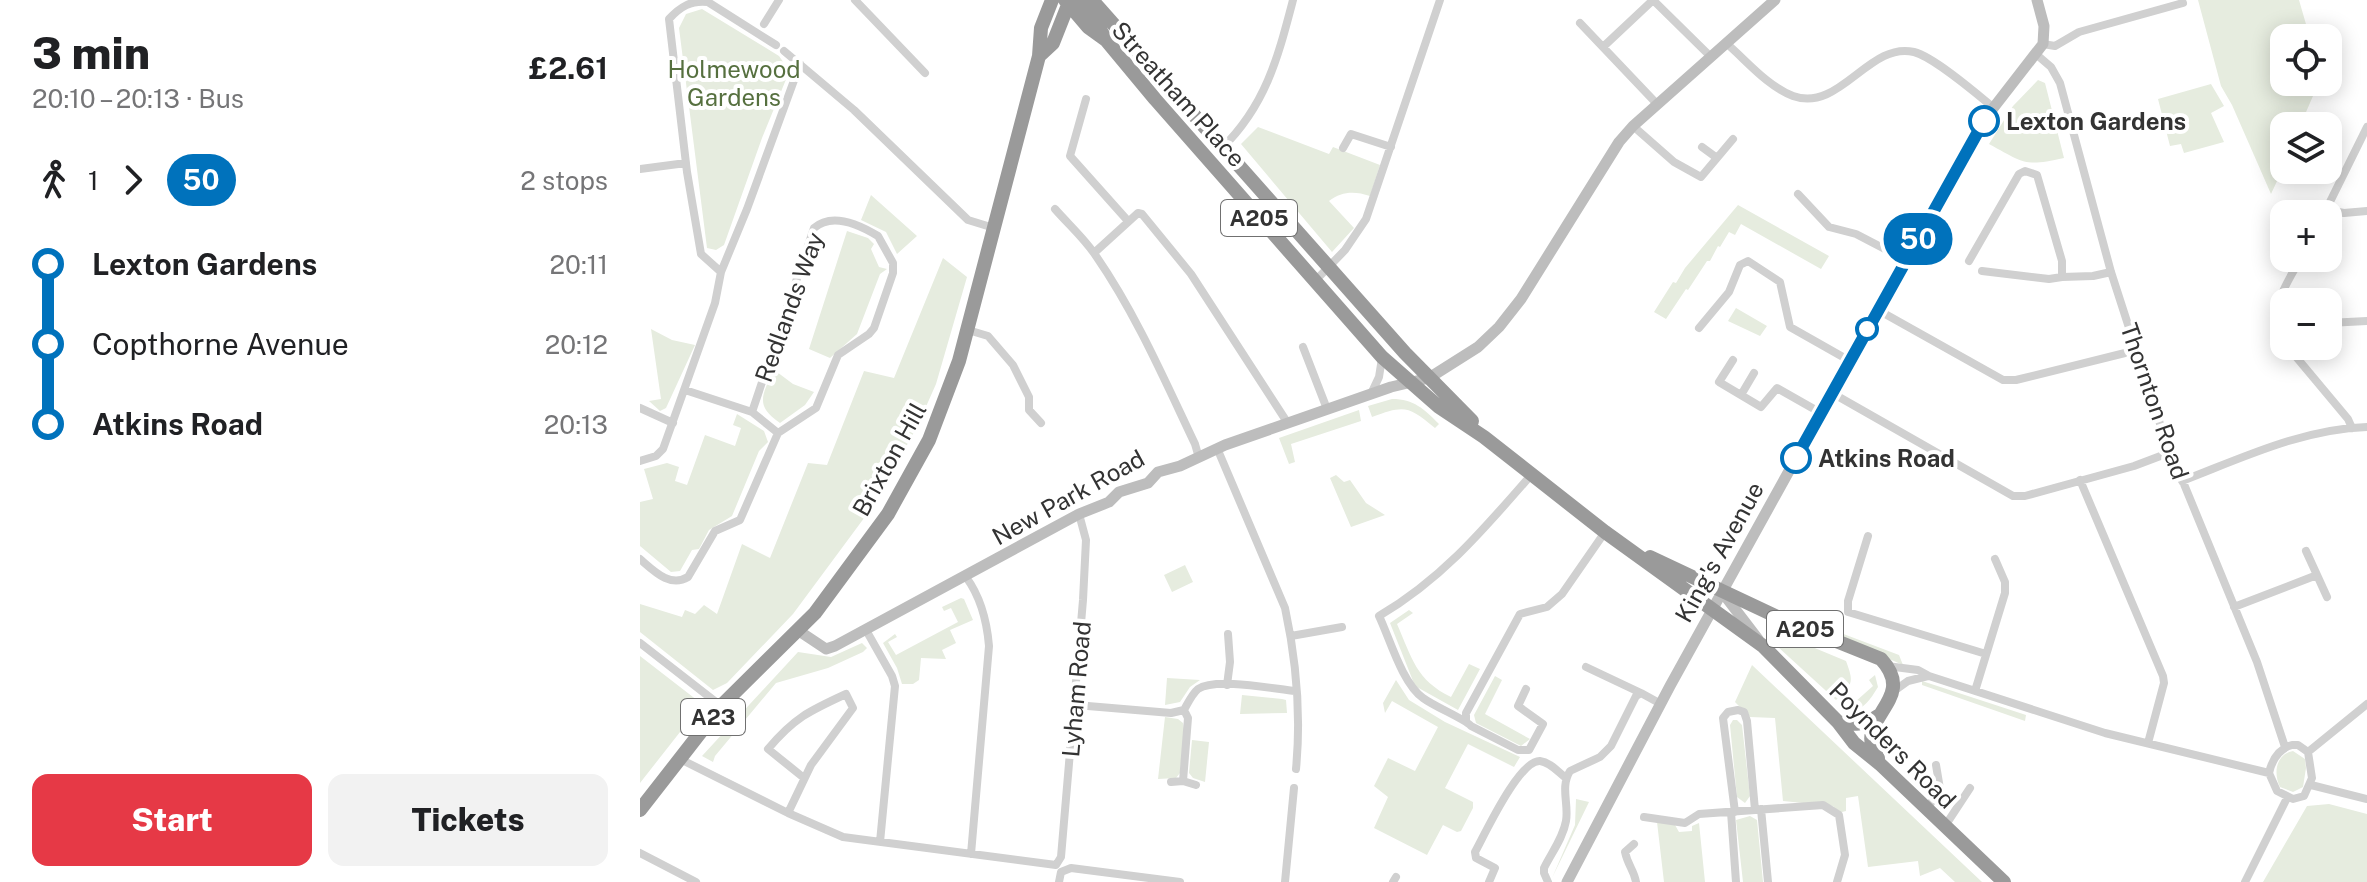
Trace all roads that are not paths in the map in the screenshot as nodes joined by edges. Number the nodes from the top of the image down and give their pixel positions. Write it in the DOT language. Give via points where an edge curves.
graph roads {
  1 [pos="779,0"];
  2 [pos="855,0"];
  3 [pos="1052,0"];
  4 [pos="1092,0"];
  5 [pos="1293,0"];
  6 [pos="1440,0"];
  7 [pos="1775,0"];
  8 [pos="2037,0"];
  9 [pos="1071,1"];
  10 [pos="2183,3"];
  11 [pos="1580,23"];
  12 [pos="764,24"];
  13 [pos="1726,43"];
  14 [pos="1603,47"];
  15 [pos="2040,50"];
  16 [pos="1039,56"];
  17 [pos="1710,56"];
  18 [pos="800,64"];
  19 [pos="925,73"];
  20 [pos="1086,99"];
  21 [pos="1657,104"];
  22 [pos="1994,108"];
  23 [pos="1633,126"];
  24 [pos="2367,127"];
  25 [pos="1733,139"];
  26 [pos="1391,147"];
  27 [pos="1702,147"];
  28 [pos="1222,148"];
  29 [pos="1343,148"];
  30 [pos="1717,158"];
  31 [pos="686,163"];
  32 [pos="640,169"];
  33 [pos="1798,194"];
  34 [pos="2332,200"];
  35 [pos="1055,209"];
  36 [pos="2367,211"];
  37 [pos="2342,213"];
  38 [pos="1128,221"];
  39 [pos="994,228"];
  40 [pos="1094,253"];
  41 [pos="1906,260"];
  42 [pos="1969,261"];
  43 [pos="1329,267"];
  44 [pos="1982,271"];
  45 [pos="721,272"];
  46 [pos="2111,272"];
  47 [pos="2062,277"];
  48 [pos="1315,281"];
  49 [pos="1878,310"];
  50 [pos="2367,321"];
  51 [pos="2342,322"];
  52 [pos="1699,328"];
  53 [pos="968,330"];
  54 [pos="1303,347"];
  55 [pos="2137,350"];
  56 [pos="1382,357"];
  57 [pos="1733,360"];
  58 [pos="2298,360"];
  59 [pos="1850,361"];
  60 [pos="1754,373"];
  61 [pos="1421,384"];
  62 [pos="685,390"];
  63 [pos="1832,393"];
  64 [pos="1370,395"];
  65 [pos="1741,395"];
  66 [pos="640,408"];
  67 [pos="1327,409"];
  68 [pos="752,412"];
  69 [pos="1821,413"];
  70 [pos="1287,422"];
  71 [pos="673,423"];
  72 [pos="1041,423"];
  73 [pos="2352,428"];
  74 [pos="2367,428"];
  75 [pos="778,433"];
  76 [pos="1217,448"];
  77 [pos="2171,452"];
  78 [pos="1199,458"];
  79 [pos="640,461"];
  80 [pos="1531,475"];
  81 [pos="2080,480"];
  82 [pos="2182,481"];
  83 [pos="1079,514"];
  84 [pos="1605,532"];
  85 [pos="1868,536"];
  86 [pos="1621,543"];
  87 [pos="2306,551"];
  88 [pos="640,559"];
  89 [pos="1995,559"];
  90 [pos="2317,575"];
  91 [pos="966,577"];
  92 [pos="1722,592"];
  93 [pos="2327,597"];
  94 [pos="2234,607"];
  95 [pos="1714,609"];
  96 [pos="1342,627"];
  97 [pos="866,630"];
  98 [pos="799,631"];
  99 [pos="1228,634"];
  100 [pos="1291,636"];
  101 [pos="640,643"];
  102 [pos="1763,646"];
  103 [pos="1986,654"];
  104 [pos="1887,666"];
  105 [pos="1586,667"];
  106 [pos="1929,676"];
  107 [pos="1227,685"];
  108 [pos="1526,689"];
  109 [pos="1295,691"];
  110 [pos="1975,691"];
  111 [pos="1641,693"];
  112 [pos="1892,693"];
  113 [pos="1661,704"];
  114 [pos="2367,704"];
  115 [pos="1076,705"];
  116 [pos="721,706"];
  117 [pos="1184,710"];
  118 [pos="1882,714"];
  119 [pos="1466,720"];
  120 [pos="1838,722"];
  121 [pos="2148,743"];
  122 [pos="2285,747"];
  123 [pos="2308,752"];
  124 [pos="680,759"];
  125 [pos="1880,764"];
  126 [pos="1936,765"];
  127 [pos="1296,769"];
  128 [pos="2269,773"];
  129 [pos="804,778"];
  130 [pos="1566,778"];
  131 [pos="1183,781"];
  132 [pos="1171,782"];
  133 [pos="1196,785"];
  134 [pos="2311,785"];
  135 [pos="1294,788"];
  136 [pos="1970,788"];
  137 [pos="2287,798"];
  138 [pos="2367,799"];
  139 [pos="1758,809"];
  140 [pos="1927,809"];
  141 [pos="640,810"];
  142 [pos="1733,812"];
  143 [pos="788,813"];
  144 [pos="1644,817"];
  145 [pos="1945,826"];
  146 [pos="880,842"];
  147 [pos="1634,844"];
  148 [pos="640,853"];
  149 [pos="971,854"];
  150 [pos="1060,867"];
  151 [pos="1163,881"];
  152 [pos="696,882"];
  153 [pos="1059,882"];
  154 [pos="1180,882"];
  155 [pos="1285,882"];
  156 [pos="1489,882"];
  157 [pos="1548,882"];
  158 [pos="1567,882"];
  159 [pos="1636,882"];
  160 [pos="1736,882"];
  161 [pos="1768,882"];
  162 [pos="1837,882"];
  163 [pos="2004,882"];
  164 [pos="2245,882"];
  1 -- 12 [label="street"];
  2 -- 19 [label="street"];
  3 -- 16 [label="highway, Brixton Hill / A23" via="1041,28"];
  4 -- 28 [label="highway, Streatham Place / A205"];
  5 -- 28 [label="street" via="1270,80"];
  6 -- 26 [label="street"];
  7 -- 13 [label="street, New Park Road"];
  8 -- 15 [label="street" via="2044,26"];
  9 -- 16 [label="highway, Brixton Hill / A23" via="1053,43"];
  9 -- 48 [label="highway, Streatham Place / A205"];
  10 -- 15 [label="street" via="2079,32"];
  11 -- 14 [label="street"];
  13 -- 17 [label="street, New Park Road"];
  13 -- 22 [label="street" via="1782,90 1800,98 1821,96 1885,56 1911,51"];
  14 -- 17 [label="street" via="1653,0"];
  14 -- 21 [label="street"];
  15 -- 22 [label="street, King's Avenue"];
  15 -- 46 [label="street, Thornton Road" via="2060,83"];
  16 -- 39 [label="highway, Brixton Hill / A23"];
  17 -- 21 [label="street, New Park Road"];
  18 -- 31 [label="street" via="708,2 685,4 669,19"];
  18 -- 39 [label="street" via="974,223"];
  18 -- 45 [label="street"];
  20 -- 38 [label="street" via="1070,156"];
  21 -- 23 [label="street, New Park Road"];
  22 -- 41 [label="street, King's Avenue"];
  23 -- 30 [label="street" via="1698,177"];
  23 -- 61 [label="street, New Park Road" via="1499,327"];
  24 -- 34 [label="street"];
  25 -- 30 [label="street"];
  26 -- 29 [label="street" via="1351,134"];
  26 -- 43 [label="street" via="1362,226"];
  27 -- 30 [label="street"];
  28 -- 43 [label="highway, Streatham Place / A205"];
  31 -- 32 [label="street"];
  31 -- 45 [label="street" via="701,254"];
  33 -- 41 [label="street" via="1829,227 1856,234"];
  35 -- 40 [label="street"];
  36 -- 37 [label="street"];
  38 -- 40 [label="street"];
  38 -- 70 [label="street" via="1142,214 1191,274"];
  39 -- 53 [label="highway, Brixton Hill / A23"];
  40 -- 78 [label="street" via="1157,364"];
  41 -- 49 [label="street, King's Avenue"];
  42 -- 47 [label="street" via="2019,174 2030,172 2040,182"];
  43 -- 48 [label="street"];
  43 -- 61 [label="highway, Streatham Place / A205"];
  44 -- 47 [label="street"];
  45 -- 62 [label="street"];
  46 -- 47 [label="street"];
  46 -- 55 [label="street, Thornton Road"];
  48 -- 56 [label="highway, Streatham Place / A205"];
  49 -- 55 [label="street" via="2003,380"];
  49 -- 59 [label="street, King's Avenue"];
  50 -- 51 [label="street"];
  52 -- 59 [label="street" via="1729,292 1740,265 1748,261 1780,282 1790,327"];
  53 -- 72 [label="street" via="988,336 1013,365 1029,397 1029,410"];
  53 -- 98 [label="highway, Brixton Hill / A23" via="941,413 904,487"];
  54 -- 67 [label="street"];
  55 -- 77 [label="street, Thornton Road"];
  56 -- 61 [label="highway, Streatham Place / A205"];
  56 -- 64 [label="street"];
  57 -- 65 [label="street" via="1719,382"];
  58 -- 73 [label="street"];
  59 -- 63 [label="street, King's Avenue"];
  60 -- 65 [label="street"];
  61 -- 64 [label="street, New Park Road"];
  61 -- 80 [label="highway, A205" via="1439,407"];
  62 -- 68 [label="street"];
  62 -- 71 [label="street"];
  63 -- 69 [label="street, King's Avenue"];
  63 -- 81 [label="street" via="2013,496"];
  64 -- 67 [label="street, New Park Road"];
  65 -- 69 [label="street" via="1761,407 1777,388"];
  66 -- 71 [label="street"];
  67 -- 70 [label="street, New Park Road"];
  68 -- 75 [label="street"];
  68 -- 75 [label="street, Redlands Way" via="814,228 835,219 878,236 893,273 874,328 838,355 816,408"];
  69 -- 92 [label="street, King's Avenue"];
  70 -- 76 [label="street, New Park Road"];
  71 -- 79 [label="street" via="656,456"];
  73 -- 74 [label="street"];
  73 -- 82 [label="street" via="2295,439"];
  75 -- 88 [label="street" via="740,520 715,531 688,577 669,580"];
  76 -- 78 [label="street, New Park Road"];
  76 -- 100 [label="street" via="1285,608"];
  77 -- 81 [label="street"];
  77 -- 82 [label="street, Thornton Road"];
  78 -- 83 [label="street, New Park Road" via="1158,472 1148,483"];
  80 -- 84 [label="highway, A205"];
  80 -- 119 [label="street" via="1474,541 1419,591 1379,616 1412,689 1442,711"];
  81 -- 121 [label="street" via="2163,676"];
  82 -- 94 [label="street, Thornton Road"];
  83 -- 91 [label="street, New Park Road"];
  83 -- 115 [label="street, Lyham Road" via="1086,540"];
  84 -- 86 [label="highway, A205"];
  84 -- 119 [label="street" via="1562,594 1547,607 1520,614"];
  85 -- 103 [label="street" via="1848,612"];
  86 -- 92 [label="highway, A205"];
  86 -- 95 [label="highway, A205"];
  87 -- 90 [label="street"];
  89 -- 103 [label="street" via="2006,588"];
  90 -- 93 [label="street"];
  90 -- 94 [label="street"];
  91 -- 97 [label="street, New Park Road"];
  91 -- 149 [label="street" via="986,620 989,646"];
  92 -- 95 [label="street, King's Avenue"];
  92 -- 102 [label="street, A205"];
  92 -- 104 [label="highway, A205"];
  94 -- 122 [label="street, Thornton Road"];
  95 -- 102 [label="highway, Poynders Road / A205"];
  95 -- 113 [label="street, King's Avenue"];
  96 -- 100 [label="street"];
  97 -- 98 [label="street, New Park Road" via="826,649"];
  97 -- 146 [label="street" via="895,686"];
  98 -- 116 [label="highway, Brixton Hill / A23"];
  99 -- 107 [label="street"];
  100 -- 109 [label="street"];
  101 -- 116 [label="street"];
  102 -- 120 [label="highway, Poynders Road / A205"];
  103 -- 110 [label="street"];
  104 -- 106 [label="street"];
  104 -- 112 [label="highway"];
  105 -- 111 [label="street"];
  106 -- 110 [label="street"];
  106 -- 112 [label="street" via="1908,681"];
  107 -- 109 [label="street"];
  107 -- 117 [label="street" via="1201,687"];
  108 -- 119 [label="street" via="1518,706 1543,724 1529,750 1518,750"];
  109 -- 127 [label="street"];
  110 -- 121 [label="street"];
  111 -- 113 [label="street"];
  111 -- 130 [label="street" via="1611,746"];
  112 -- 118 [label="highway"];
  113 -- 158 [label="street, King's Avenue"];
  114 -- 123 [label="street"];
  115 -- 117 [label="street" via="1162,713"];
  115 -- 150 [label="street, Lyham Road"];
  116 -- 124 [label="highway, Brixton Hill / A23"];
  117 -- 131 [label="street" via="1188,718"];
  118 -- 120 [label="highway" via="1854,725"];
  118 -- 125 [label="highway" via="1871,731 1870,747"];
  120 -- 125 [label="highway, Poynders Road / A205"];
  121 -- 128 [label="street"];
  122 -- 123 [label="street" via="2298,745"];
  122 -- 128 [label="street"];
  123 -- 134 [label="street"];
  124 -- 141 [label="highway, Brixton Hill / A23"];
  124 -- 143 [label="street"];
  125 -- 140 [label="highway, Poynders Road / A205"];
  126 -- 140 [label="street" via="1940,789"];
  128 -- 137 [label="street" via="2277,791"];
  129 -- 129 [label="street" via="853,708 846,694 805,713 768,749"];
  129 -- 143 [label="street"];
  130 -- 156 [label="street" via="1549,764 1535,761 1524,768 1475,852 1476,858 1495,868"];
  130 -- 157 [label="street" via="1566,822 1544,868"];
  131 -- 132 [label="street"];
  131 -- 133 [label="street"];
  134 -- 137 [label="street" via="2304,796"];
  134 -- 138 [label="street"];
  135 -- 155 [label="street"];
  136 -- 145 [label="street"];
  137 -- 164 [label="street"];
  139 -- 142 [label="street"];
  139 -- 142 [label="street" via="1747,721 1744,712 1734,710 1723,718"];
  139 -- 161 [label="street"];
  139 -- 162 [label="street" via="1823,805 1839,815 1845,855"];
  140 -- 145 [label="highway, Poynders Road / A205"];
  142 -- 144 [label="street" via="1699,814 1685,823"];
  142 -- 160 [label="street"];
  143 -- 146 [label="street" via="843,837"];
  145 -- 163 [label="highway, Poynders Road / A205"];
  146 -- 149 [label="street"];
  147 -- 159 [label="street" via="1625,852"];
  148 -- 152 [label="street"];
  149 -- 150 [label="street"];
  150 -- 151 [label="street"];
  150 -- 153 [label="street, Lyham Road"];
  151 -- 154 [label="street"];
}
